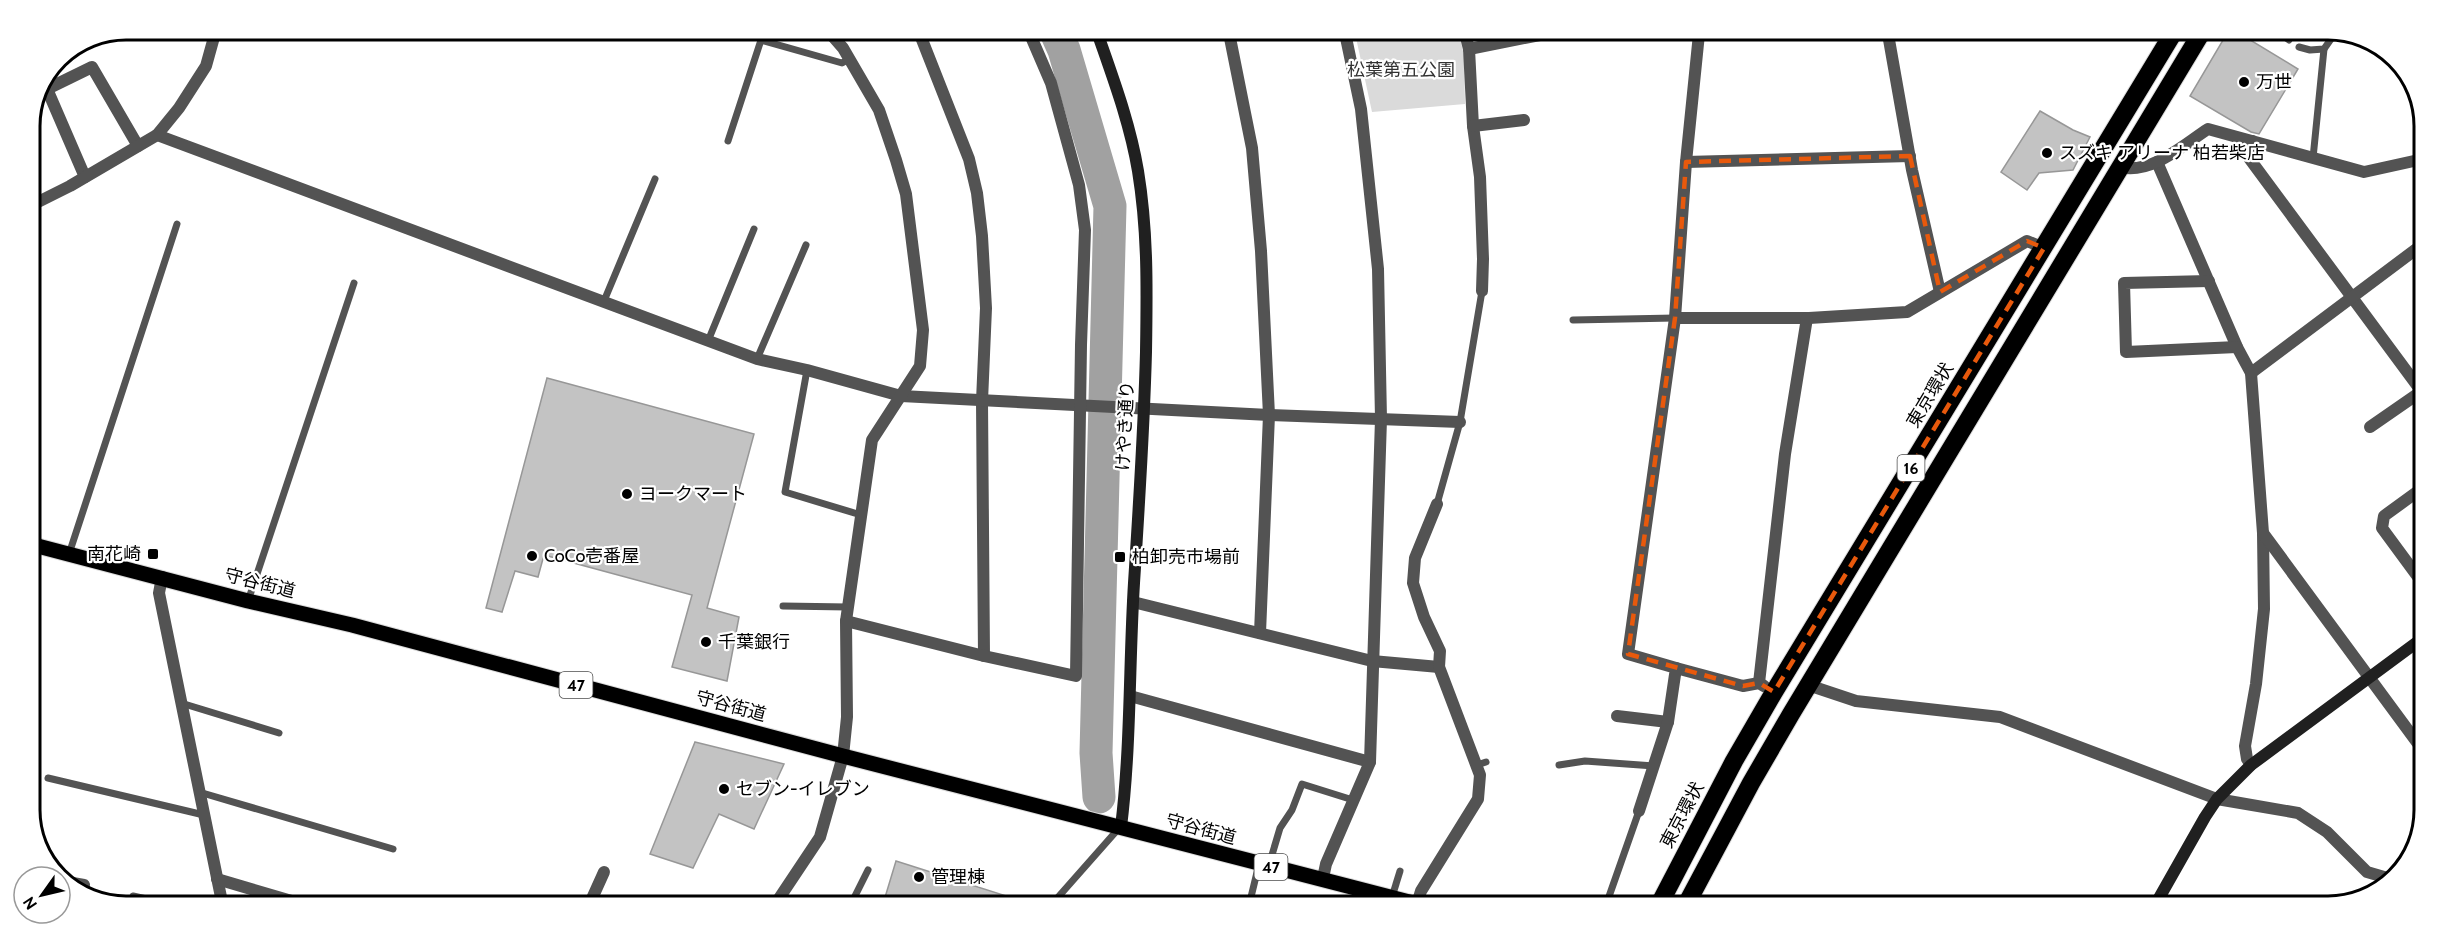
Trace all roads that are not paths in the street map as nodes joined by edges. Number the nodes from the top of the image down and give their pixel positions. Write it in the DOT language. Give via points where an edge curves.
graph roads {
  1 [pos="213,40"];
  2 [pos="835,40"];
  3 [pos="922,40"];
  4 [pos="1033,40"];
  5 [pos="1100,40"];
  6 [pos="1230,40"];
  7 [pos="1346,40"];
  8 [pos="1467,40"];
  9 [pos="1515,40"];
  10 [pos="1698,40"];
  11 [pos="1889,40"];
  12 [pos="2169,40"];
  13 [pos="2196,40"];
  14 [pos="2330,40"];
  15 [pos="2299,46"];
  16 [pos="1469,49"];
  17 [pos="2324,49"];
  18 [pos="849,59"];
  19 [pos="51,86"];
  20 [pos="48,91"];
  21 [pos="1524,120"];
  22 [pos="1473,126"];
  23 [pos="156,135"];
  24 [pos="728,141"];
  25 [pos="2252,141"];
  26 [pos="138,146"];
  27 [pos="1910,156"];
  28 [pos="2313,158"];
  29 [pos="2413,161"];
  30 [pos="1686,162"];
  31 [pos="2157,162"];
  32 [pos="2120,167"];
  33 [pos="85,177"];
  34 [pos="655,179"];
  35 [pos="40,201"];
  36 [pos="177,224"];
  37 [pos="753,229"];
  38 [pos="806,245"];
  39 [pos="2044,248"];
  40 [pos="2413,250"];
  41 [pos="2209,281"];
  42 [pos="354,283"];
  43 [pos="1482,291"];
  44 [pos="1940,292"];
  45 [pos="2350,297"];
  46 [pos="604,301"];
  47 [pos="1675,318"];
  48 [pos="1807,318"];
  49 [pos="1573,320"];
  50 [pos="708,341"];
  51 [pos="2237,347"];
  52 [pos="757,359"];
  53 [pos="807,370"];
  54 [pos="2251,373"];
  55 [pos="2413,380"];
  56 [pos="901,396"];
  57 [pos="2413,397"];
  58 [pos="981,401"];
  59 [pos="1080,406"];
  60 [pos="1144,409"];
  61 [pos="1269,415"];
  62 [pos="1380,419"];
  63 [pos="1460,422"];
  64 [pos="2370,427"];
  65 [pos="2414,494"];
  66 [pos="1437,504"];
  67 [pos="861,515"];
  68 [pos="2263,533"];
  69 [pos="41,547"];
  70 [pos="69,554"];
  71 [pos="2414,571"];
  72 [pos="162,577"];
  73 [pos="248,602"];
  74 [pos="1133,602"];
  75 [pos="783,606"];
  76 [pos="848,607"];
  77 [pos="846,621"];
  78 [pos="1260,633"];
  79 [pos="2414,645"];
  80 [pos="984,656"];
  81 [pos="1372,661"];
  82 [pos="1439,666"];
  83 [pos="1676,668"];
  84 [pos="2370,678"];
  85 [pos="1759,682"];
  86 [pos="1808,685"];
  87 [pos="1774,692"];
  88 [pos="1130,696"];
  89 [pos="181,702"];
  90 [pos="1617,716"];
  91 [pos="1668,722"];
  92 [pos="279,733"];
  93 [pos="2414,737"];
  94 [pos="843,756"];
  95 [pos="1370,762"];
  96 [pos="1558,765"];
  97 [pos="2251,765"];
  98 [pos="1653,766"];
  99 [pos="48,778"];
  100 [pos="199,792"];
  101 [pos="2217,799"];
  102 [pos="1353,800"];
  103 [pos="1639,811"];
  104 [pos="204,815"];
  105 [pos="1120,827"];
  106 [pos="393,849"];
  107 [pos="1264,865"];
  108 [pos="868,870"];
  109 [pos="1400,871"];
  110 [pos="604,872"];
  111 [pos="2382,876"];
  112 [pos="217,879"];
  113 [pos="1323,879"];
  114 [pos="221,896"];
  115 [pos="275,896"];
  116 [pos="593,896"];
  117 [pos="782,896"];
  118 [pos="855,896"];
  119 [pos="1059,896"];
  120 [pos="1251,896"];
  121 [pos="1362,896"];
  122 [pos="1392,896"];
  123 [pos="1420,896"];
  124 [pos="1609,896"];
  125 [pos="1664,896"];
  126 [pos="1691,896"];
  127 [pos="2160,896"];
  1 -- 23 [label="street" via="206,66"];
  2 -- 18 [label="street"];
  3 -- 58 [label="street" via="969,159 977,192 986,308"];
  4 -- 59 [label="street" via="1051,82 1078,185 1084,230"];
  5 -- 60 [label="street, けやき通り" via="1124,109 1146,227"];
  6 -- 61 [label="street" via="1252,147"];
  7 -- 62 [label="street" via="1361,109 1378,269"];
  8 -- 16 [label="street"];
  9 -- 16 [label="street"];
  10 -- 30 [label="street"];
  11 -- 27 [label="street"];
  12 -- 39 [label="highway, 東京環状 / 16"];
  13 -- 32 [label="highway, 16"];
  14 -- 17 [label="lane"];
  15 -- 17 [label="lane"];
  16 -- 22 [label="street"];
  17 -- 28 [label="lane"];
  18 -- 24 [label="lane" via="842,63 761,40"];
  18 -- 56 [label="street" via="879,110 906,194 923,330 920,366"];
  19 -- 26 [label="street" via="92,67"];
  20 -- 33 [label="street"];
  21 -- 22 [label="street"];
  22 -- 43 [label="street" via="1480,177"];
  23 -- 26 [label="street"];
  23 -- 46 [label="street"];
  25 -- 28 [label="street"];
  25 -- 31 [label="street" via="2208,129"];
  25 -- 45 [label="street" via="2249,158"];
  26 -- 33 [label="street"];
  27 -- 30 [label="street"];
  27 -- 44 [label="street"];
  28 -- 29 [label="street" via="2364,172"];
  30 -- 47 [label="street"];
  31 -- 32 [label="street" via="2131,170"];
  31 -- 41 [label="street"];
  32 -- 86 [label="highway, 16"];
  33 -- 35 [label="street"];
  34 -- 46 [label="lane"];
  36 -- 70 [label="lane"];
  37 -- 50 [label="lane"];
  38 -- 52 [label="lane"];
  39 -- 44 [label="street" via="2027,241"];
  39 -- 87 [label="highway, 東京環状 / 16"];
  40 -- 45 [label="street"];
  41 -- 51 [label="street"];
  41 -- 51 [label="street" via="2124,282 2126,352"];
  42 -- 73 [label="lane"];
  43 -- 63 [label="lane"];
  44 -- 48 [label="street" via="1907,312"];
  45 -- 54 [label="street"];
  45 -- 55 [label="street"];
  46 -- 50 [label="street"];
  47 -- 48 [label="street"];
  47 -- 49 [label="lane"];
  47 -- 83 [label="street" via="1628,654"];
  48 -- 85 [label="street" via="1785,454"];
  50 -- 52 [label="street"];
  51 -- 54 [label="street"];
  52 -- 53 [label="street"];
  53 -- 56 [label="street"];
  53 -- 67 [label="lane" via="785,492"];
  54 -- 68 [label="street"];
  56 -- 58 [label="street"];
  56 -- 67 [label="street" via="872,440"];
  57 -- 64 [label="street"];
  58 -- 59 [label="street"];
  58 -- 80 [label="street"];
  59 -- 60 [label="street"];
  59 -- 80 [label="street" via="1076,676"];
  60 -- 61 [label="street"];
  60 -- 74 [label="street, けやき通り"];
  61 -- 62 [label="street"];
  61 -- 78 [label="street"];
  62 -- 63 [label="street"];
  62 -- 81 [label="street"];
  63 -- 66 [label="lane"];
  65 -- 71 [label="street" via="2384,516 2382,528"];
  66 -- 82 [label="street" via="1415,558 1413,583 1440,651"];
  67 -- 76 [label="street"];
  68 -- 84 [label="street"];
  68 -- 97 [label="street" via="2264,609 2245,746"];
  69 -- 70 [label="main road, 守谷街道 / 47"];
  70 -- 72 [label="main road, 守谷街道 / 47"];
  72 -- 73 [label="main road, 守谷街道 / 47"];
  72 -- 89 [label="street" via="159,593"];
  73 -- 94 [label="main road, 守谷街道 / 47" via="351,625"];
  74 -- 78 [label="street"];
  74 -- 88 [label="street, けやき通り"];
  75 -- 76 [label="lane"];
  76 -- 77 [label="street"];
  77 -- 80 [label="street"];
  77 -- 94 [label="street" via="847,717"];
  78 -- 81 [label="street"];
  79 -- 84 [label="street"];
  81 -- 82 [label="street"];
  81 -- 95 [label="street"];
  82 -- 123 [label="street" via="1482,764 1478,799"];
  83 -- 85 [label="street" via="1743,686"];
  83 -- 91 [label="street"];
  84 -- 93 [label="street"];
  84 -- 97 [label="street"];
  85 -- 87 [label="street"];
  86 -- 101 [label="street" via="1856,701 2000,717"];
  86 -- 126 [label="highway, 16"];
  87 -- 125 [label="highway, 東京環状 / 16"];
  88 -- 95 [label="street"];
  88 -- 105 [label="street, けやき通り"];
  89 -- 92 [label="lane"];
  89 -- 100 [label="street"];
  90 -- 91 [label="street"];
  91 -- 98 [label="street"];
  94 -- 105 [label="main road, 守谷街道 / 47"];
  94 -- 117 [label="street" via="820,837"];
  95 -- 102 [label="street"];
  96 -- 98 [label="lane" via="1586,761"];
  97 -- 101 [label="street"];
  98 -- 103 [label="street"];
  99 -- 104 [label="lane"];
  100 -- 104 [label="street"];
  100 -- 106 [label="lane"];
  101 -- 111 [label="street" via="2298,813 2327,832 2367,872"];
  101 -- 127 [label="street"];
  102 -- 107 [label="lane" via="1302,784"];
  102 -- 113 [label="street"];
  103 -- 124 [label="lane"];
  104 -- 112 [label="street"];
  105 -- 107 [label="main road, 守谷街道 / 47"];
  105 -- 119 [label="lane"];
  107 -- 113 [label="main road, 守谷街道 / 47"];
  107 -- 120 [label="lane"];
  108 -- 118 [label="lane"];
  109 -- 122 [label="lane"];
  110 -- 116 [label="street"];
  112 -- 114 [label="street"];
  112 -- 115 [label="street"];
  113 -- 121 [label="main road, 守谷街道 / 47"];
}
